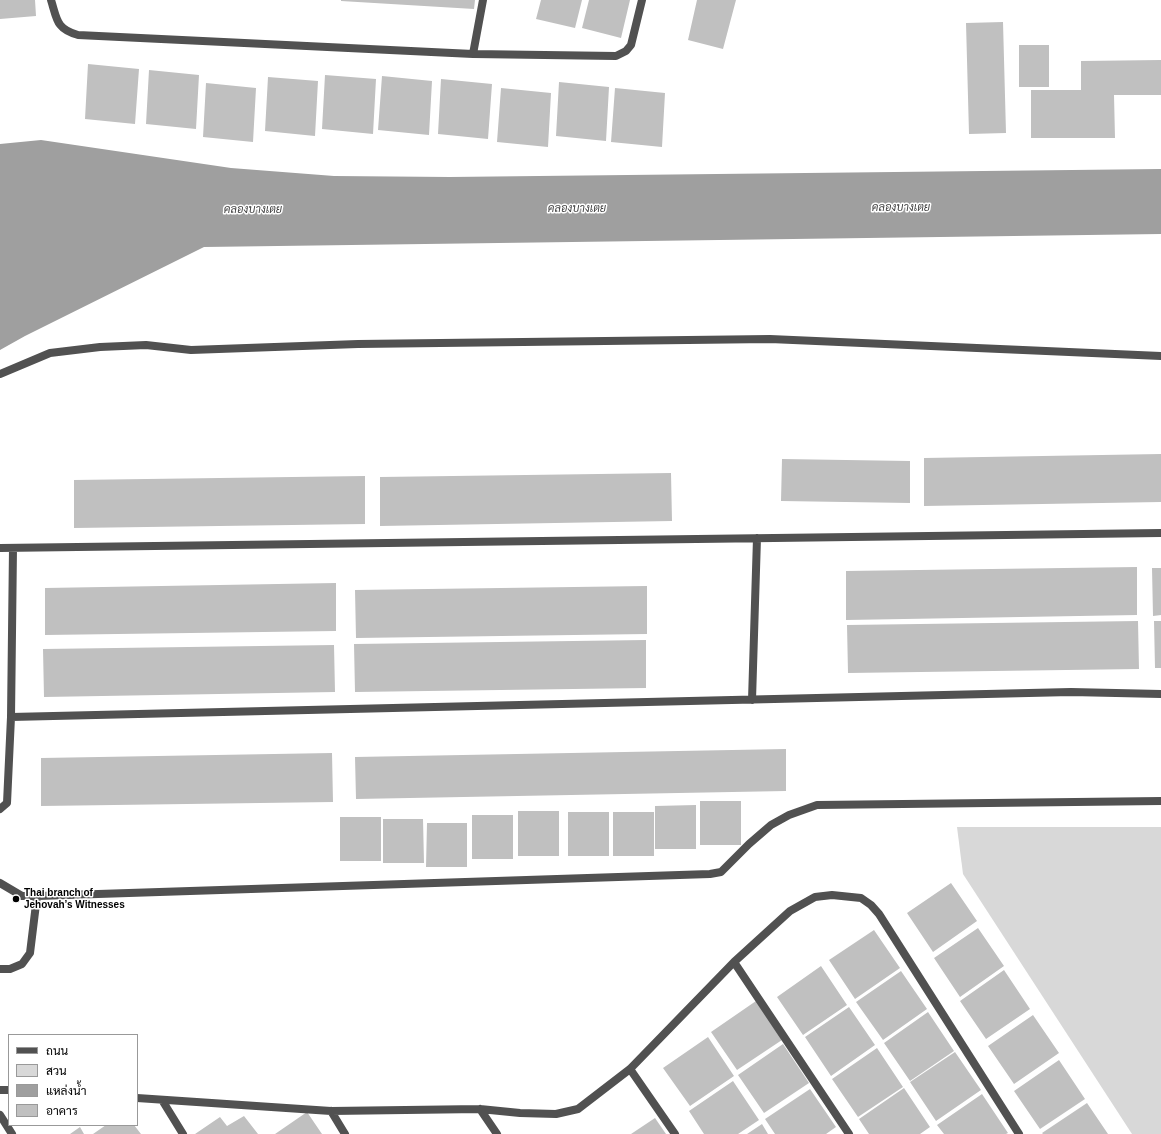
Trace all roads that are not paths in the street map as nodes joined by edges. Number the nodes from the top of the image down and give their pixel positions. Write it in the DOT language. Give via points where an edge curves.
graph roads {
  1 [pos="51,0"];
  2 [pos="484,0"];
  3 [pos="642,0"];
  4 [pos="473,54"];
  5 [pos="1161,356"];
  6 [pos="0,374"];
  7 [pos="1161,533"];
  8 [pos="757,538"];
  9 [pos="0,548"];
  10 [pos="13,548"];
  11 [pos="1161,694"];
  12 [pos="752,700"];
  13 [pos="11,717"];
  14 [pos="1161,801"];
  15 [pos="0,810"];
  16 [pos="0,883"];
  17 [pos="37,896"];
  18 [pos="734,962"];
  19 [pos="0,969"];
  20 [pos="630,1069"];
  21 [pos="138,1098"];
  22 [pos="162,1100"];
  23 [pos="480,1109"];
  24 [pos="331,1111"];
  25 [pos="0,1114"];
  26 [pos="12,1134"];
  27 [pos="183,1134"];
  28 [pos="345,1134"];
  29 [pos="497,1134"];
  30 [pos="675,1134"];
  31 [pos="849,1134"];
  32 [pos="1019,1134"];
  1 -- 4 [label="street" via="58,23 68,33 78,35"];
  2 -- 4 [label="street"];
  3 -- 4 [label="street" via="631,45 620,55"];
  5 -- 6 [label="street" via="770,339 358,344 190,350 146,345 50,353"];
  7 -- 8 [label="street"];
  8 -- 10 [label="street"];
  8 -- 12 [label="street"];
  9 -- 10 [label="street"];
  10 -- 13 [label="street"];
  11 -- 12 [label="street" via="1072,692"];
  12 -- 13 [label="street"];
  13 -- 15 [label="street" via="7,802"];
  14 -- 17 [label="street" via="818,805 789,815 771,825 720,872 710,874"];
  16 -- 17 [label="street" via="22,896"];
  17 -- 19 [label="street" via="30,953 22,964 10,969"];
  18 -- 20 [label="street"];
  18 -- 31 [label="street"];
  18 -- 32 [label="street" via="790,911 816,897 832,895 860,898 879,914"];
  20 -- 23 [label="street" via="578,1109 556,1114"];
  20 -- 30 [label="street"];
  21 -- 22 [label="street"];
  22 -- 24 [label="street"];
  22 -- 27 [label="street"];
  23 -- 24 [label="street"];
  23 -- 29 [label="street"];
  24 -- 28 [label="street"];
  25 -- 26 [label="street"];
}
